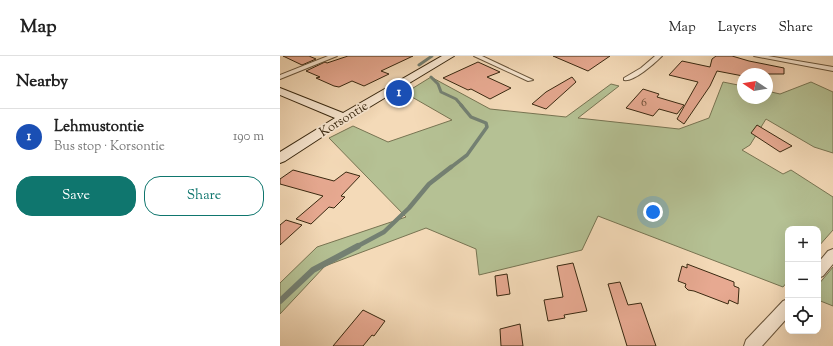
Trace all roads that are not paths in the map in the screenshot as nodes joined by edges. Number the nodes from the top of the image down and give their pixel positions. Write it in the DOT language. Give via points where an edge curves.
graph roads {
  1 [pos="334,56"];
  2 [pos="449,56"];
  3 [pos="477,56"];
  4 [pos="659,56"];
  5 [pos="757,56"];
  6 [pos="781,58"];
  7 [pos="833,69"];
  8 [pos="280,77"];
  9 [pos="626,79"];
  10 [pos="530,80"];
  11 [pos="280,91"];
  12 [pos="344,117"];
  13 [pos="280,158"];
  14 [pos="833,255"];
  15 [pos="821,269"];
  16 [pos="785,309"];
  17 [pos="752,346"];
  1 -- 8 [label="street"];
  2 -- 12 [label="main road, Korsontie"];
  3 -- 10 [label="street"];
  4 -- 9 [label="street" via="644,69"];
  5 -- 6 [label="street"];
  6 -- 7 [label="street"];
  11 -- 12 [label="main road"];
  12 -- 13 [label="main road, Korsontie"];
  14 -- 15 [label="street"];
  16 -- 17 [label="street"];
}
